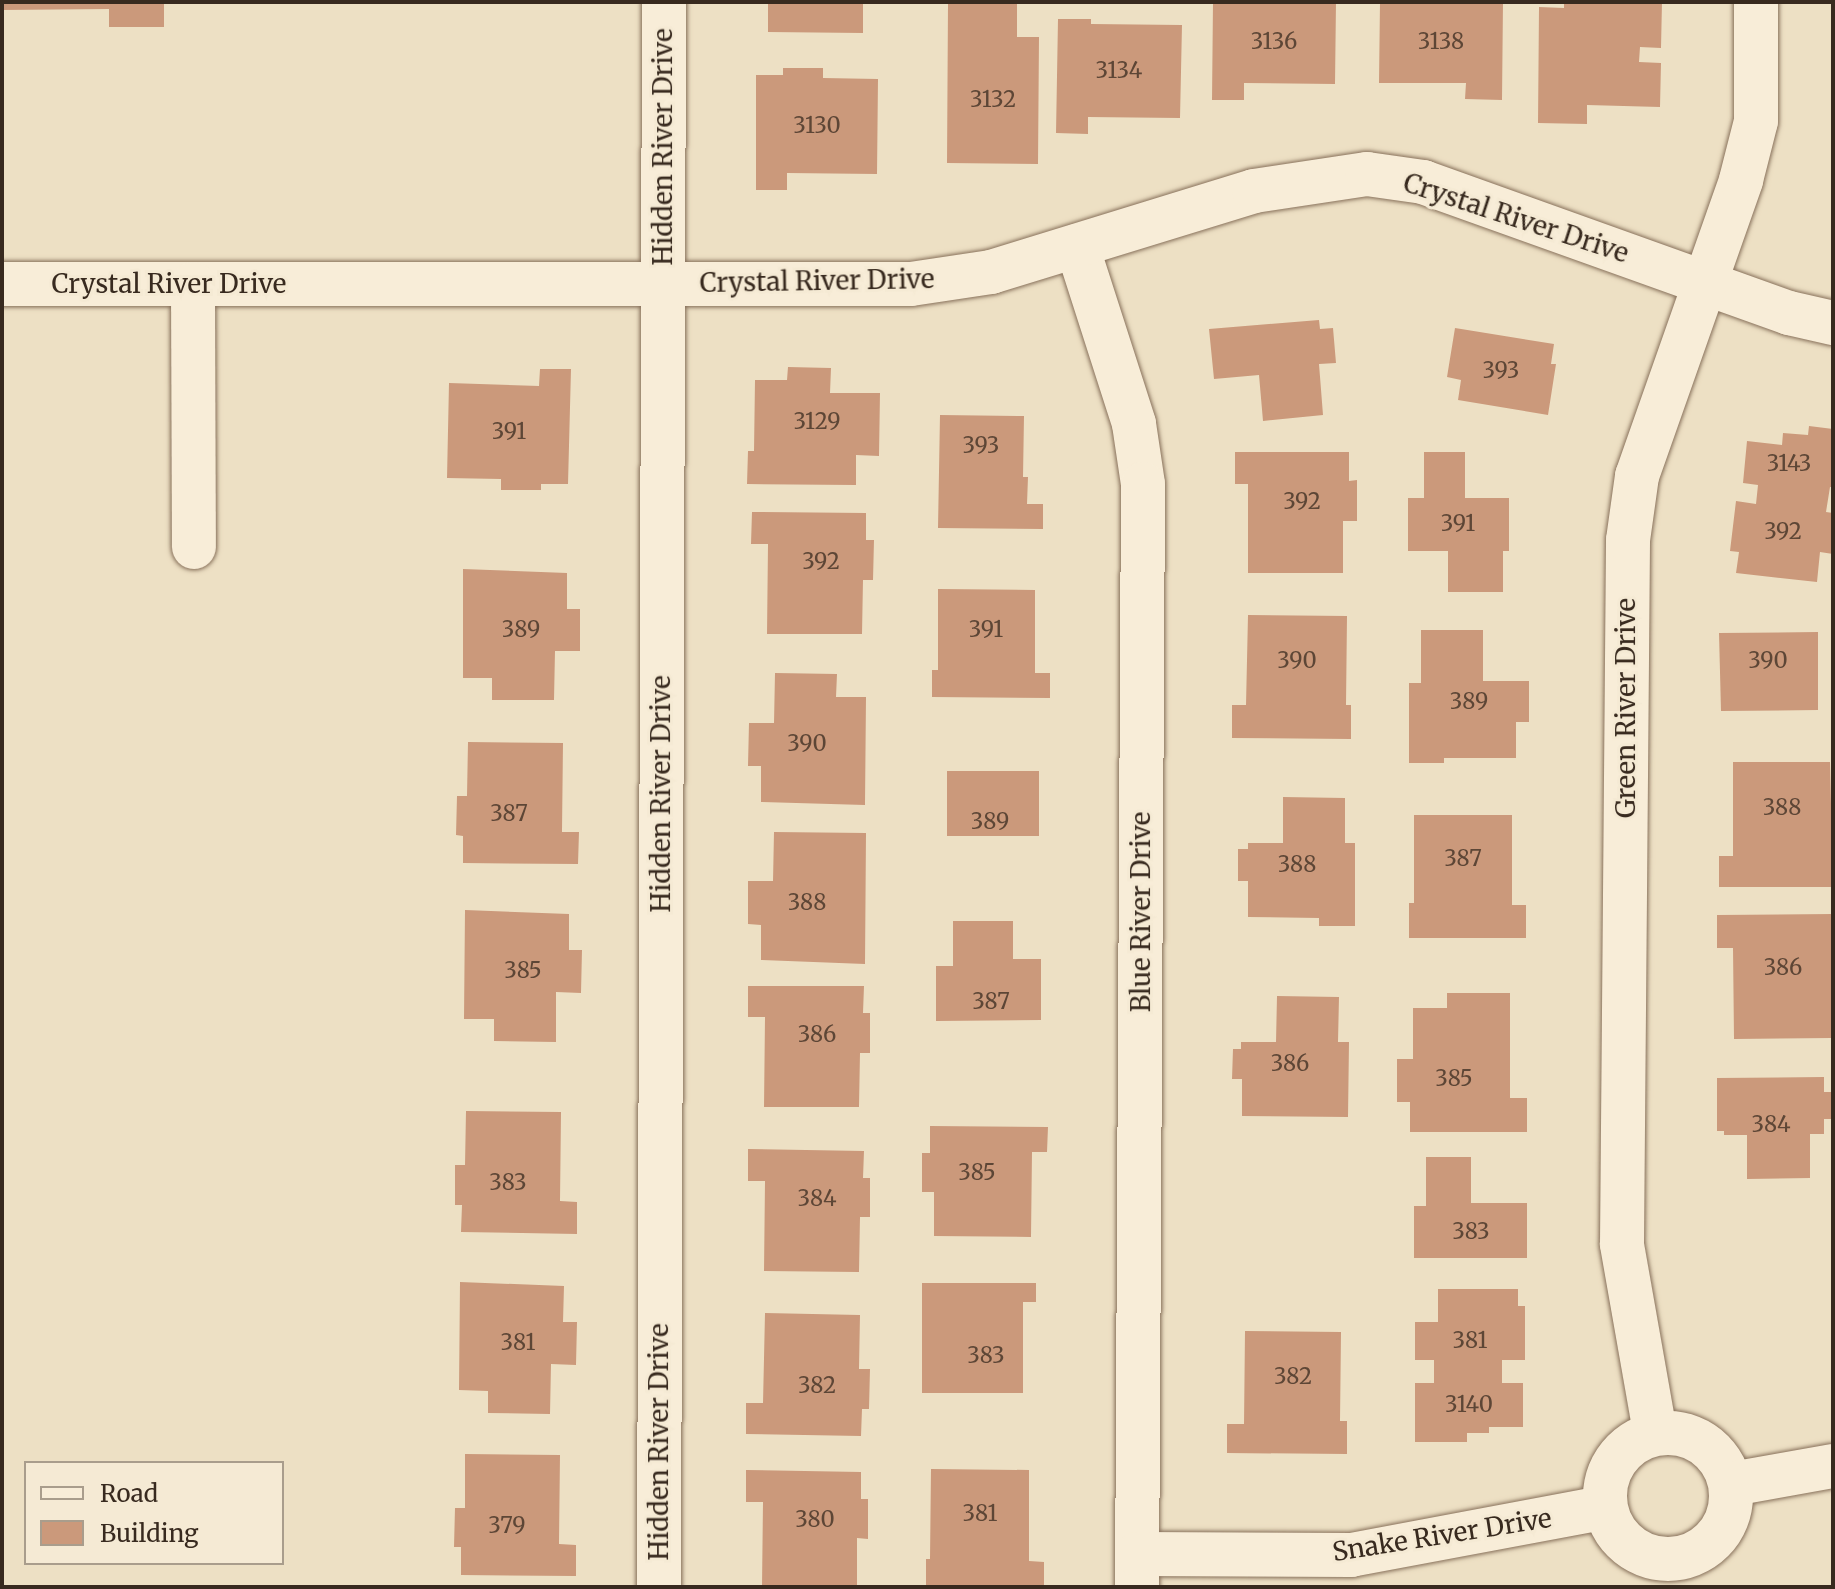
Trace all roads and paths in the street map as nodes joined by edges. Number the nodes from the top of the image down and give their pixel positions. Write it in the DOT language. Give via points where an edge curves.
graph roads {
  1 [pos="664,2"];
  2 [pos="1756,2"];
  3 [pos="1077,246"];
  4 [pos="1705,281"];
  5 [pos="2,284"];
  6 [pos="193,284"];
  7 [pos="662,284"];
  8 [pos="1833,323"];
  9 [pos="194,547"];
  10 [pos="1655,1432"];
  11 [pos="1833,1466"];
  12 [pos="1732,1484"];
  13 [pos="1603,1508"];
  14 [pos="1137,1571"];
  15 [pos="659,1587"];
  1 -- 7 [label="street, Hidden River Drive"];
  2 -- 4 [label="street, Green River Drive" via="1756,121"];
  3 -- 4 [label="street, Crystal River Drive" via="1254,191 1367,174 1423,182"];
  3 -- 7 [label="street, Crystal River Drive" via="991,272 911,284"];
  3 -- 14 [label="street, Blue River Drive" via="1134,424 1143,484"];
  4 -- 8 [label="street, Crystal River Drive" via="1789,313"];
  4 -- 10 [label="street, Green River Drive" via="1637,476 1628,540 1622,1244"];
  5 -- 6 [label="street, Crystal River Drive"];
  6 -- 7 [label="street, Crystal River Drive"];
  6 -- 9 [label="street"];
  7 -- 15 [label="street, Hidden River Drive"];
  10 -- 12 [label="street" via="1689,1434 1717,1454"];
  10 -- 13 [label="street" via="1614,1459"];
  11 -- 12 [label="street"];
  12 -- 13 [label="street" via="1729,1517 1710,1545 1679,1559 1646,1557 1618,1537"];
  13 -- 14 [label="street, Snake River Drive" via="1351,1555"];
}
